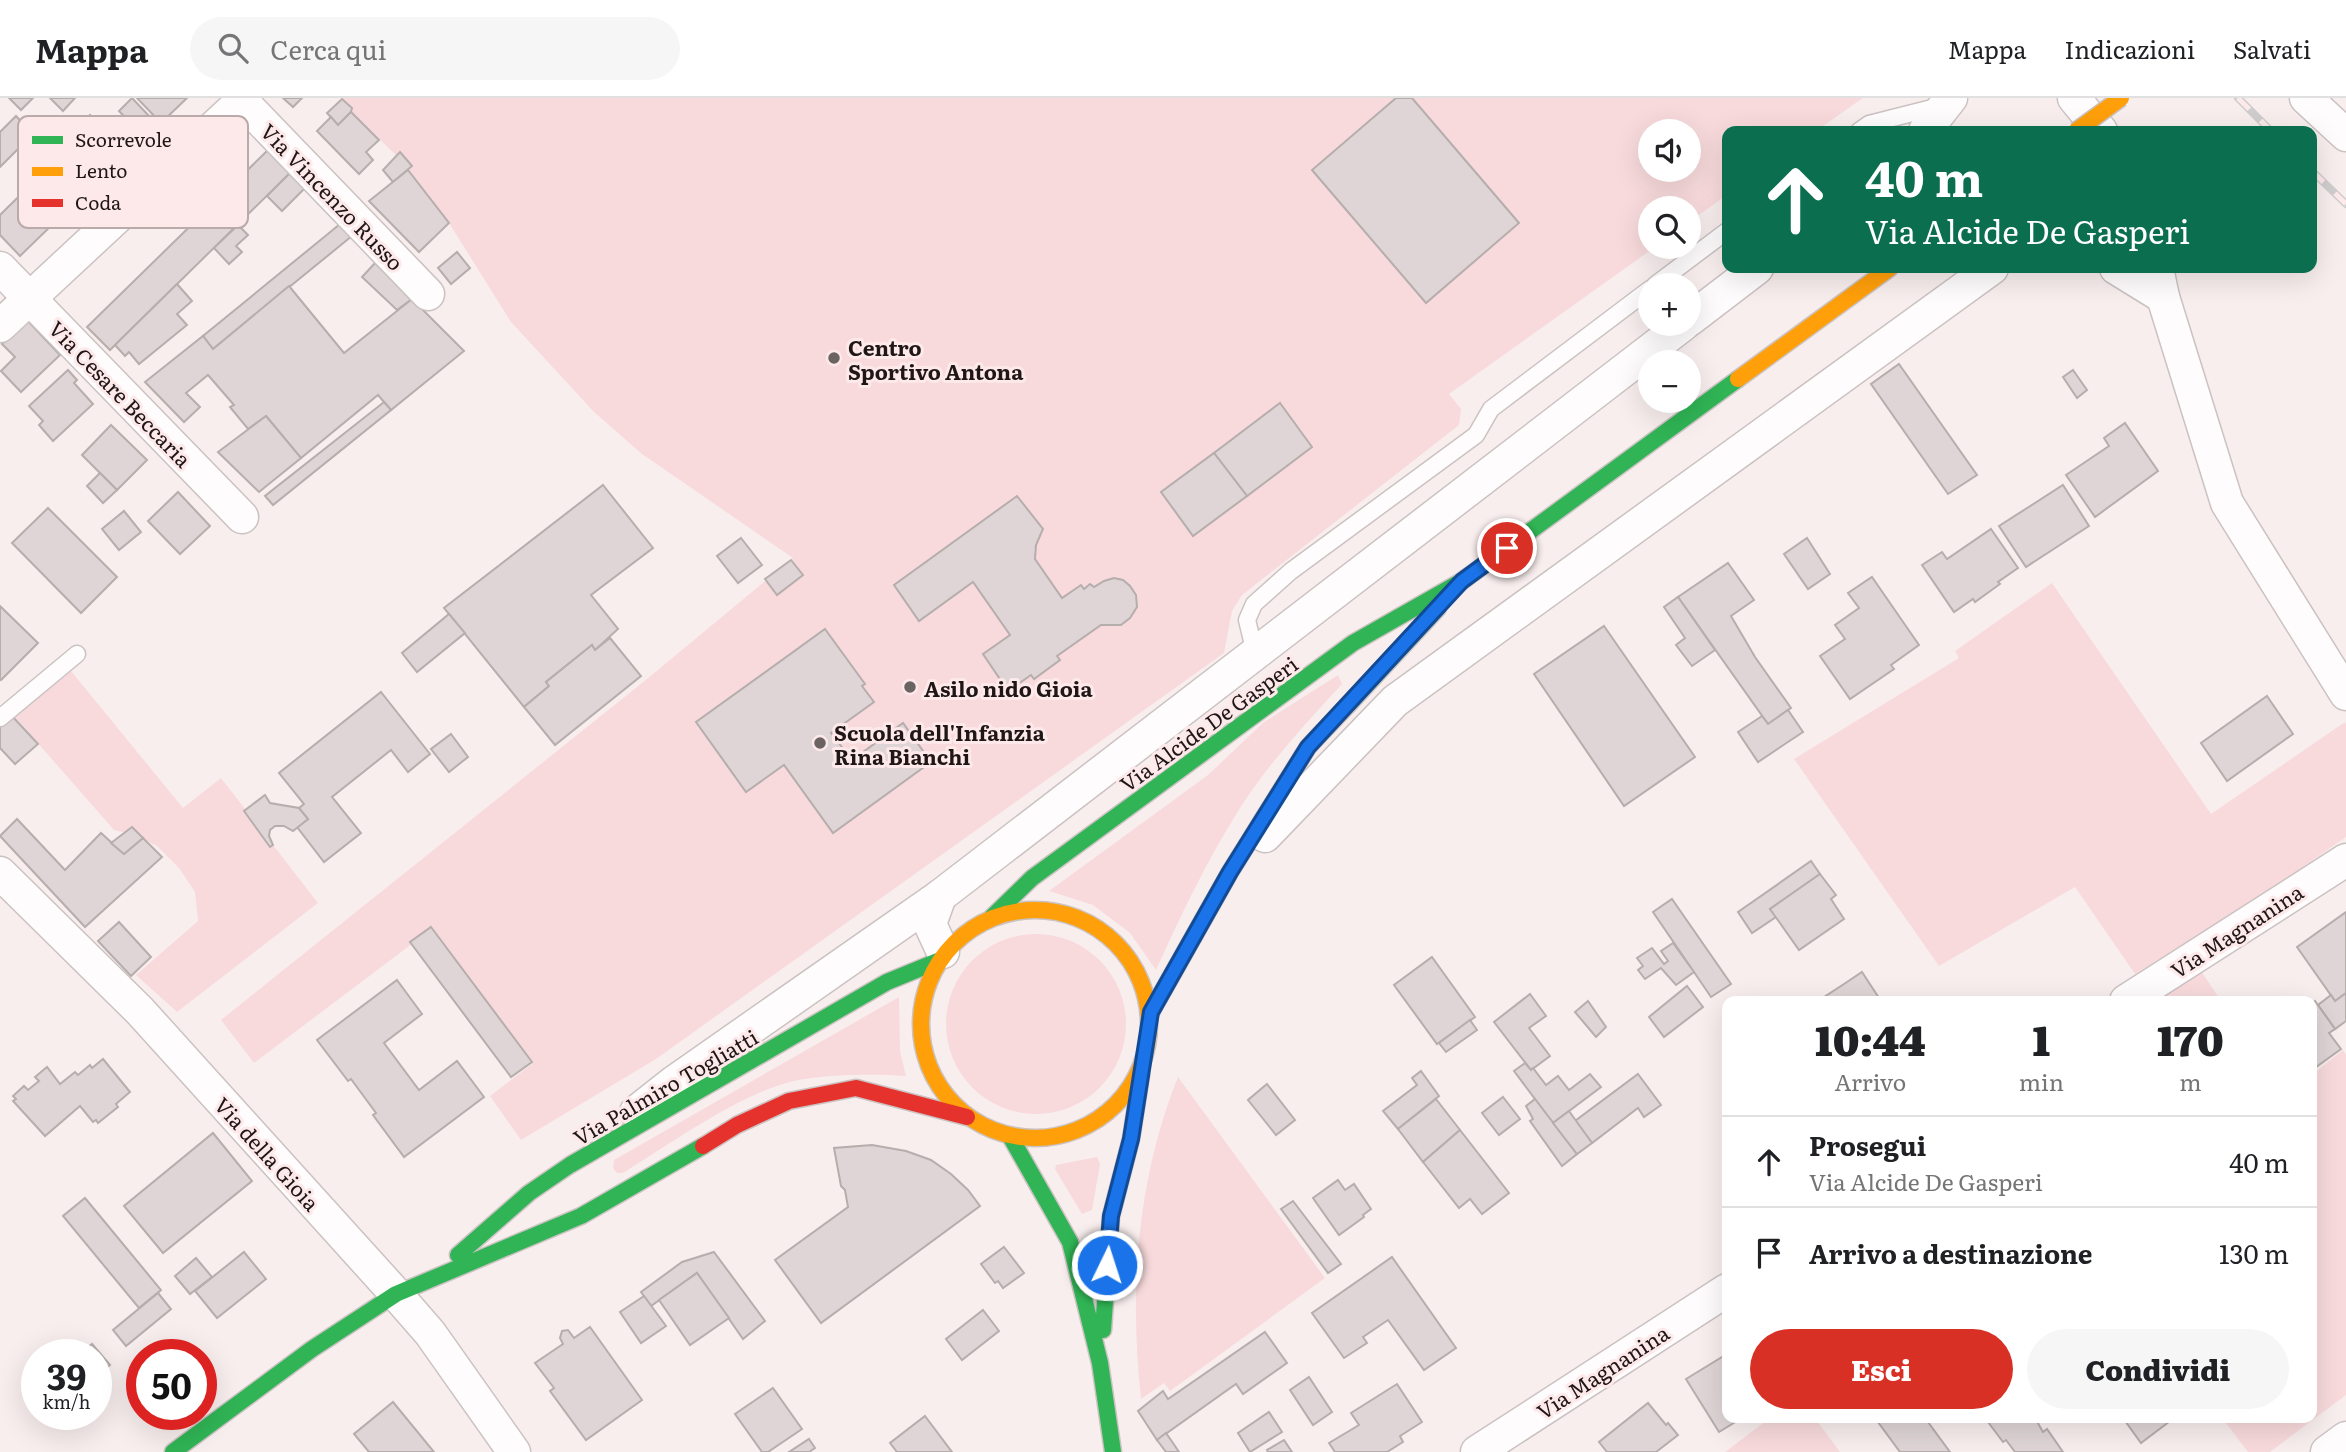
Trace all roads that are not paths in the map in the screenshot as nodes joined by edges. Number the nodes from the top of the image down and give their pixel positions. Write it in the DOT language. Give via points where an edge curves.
graph roads {
  1 [pos="2074,98"];
  2 [pos="2121,98"];
  3 [pos="2305,98"];
  4 [pos="241,99"];
  5 [pos="1950,101"];
  6 [pos="223,116"];
  7 [pos="1866,126"];
  8 [pos="1929,126"];
  9 [pos="2083,126"];
  10 [pos="2097,126"];
  11 [pos="2346,135"];
  12 [pos="104,228"];
  13 [pos="1722,235"];
  14 [pos="0,268"];
  15 [pos="1671,273"];
  16 [pos="1750,273"];
  17 [pos="1883,273"];
  18 [pos="1985,273"];
  19 [pos="2132,273"];
  20 [pos="2160,282"];
  21 [pos="428,294"];
  22 [pos="29,298"];
  23 [pos="1638,298"];
  24 [pos="1701,311"];
  25 [pos="0,326"];
  26 [pos="1668,336"];
  27 [pos="242,517"];
  28 [pos="1462,581"];
  29 [pos="1255,653"];
  30 [pos="77,654"];
  31 [pos="2346,694"];
  32 [pos="0,718"];
  33 [pos="2346,860"];
  34 [pos="1230,872"];
  35 [pos="0,873"];
  36 [pos="940,896"];
  37 [pos="992,917"];
  38 [pos="941,957"];
  39 [pos="2134,996"];
  40 [pos="1151,1012"];
  41 [pos="1142,1070"];
  42 [pos="967,1116"];
  43 [pos="1010,1136"];
  44 [pos="570,1166"];
  45 [pos="433,1277"];
  46 [pos="1722,1293"];
  47 [pos="396,1294"];
  48 [pos="1100,1363"];
  49 [pos="2346,1438"];
  50 [pos="173,1452"];
  51 [pos="514,1452"];
  52 [pos="1113,1452"];
  53 [pos="1476,1452"];
  54 [pos="2327,1452"];
  1 -- 10 [label="street"];
  2 -- 9 [label="main road, bridge"];
  3 -- 11 [label="street"];
  4 -- 6 [label="street"];
  4 -- 21 [label="street, Via Vincenzo Russo"];
  5 -- 7 [label="lane"];
  5 -- 8 [label="street"];
  12 -- 22 [label="street"];
  13 -- 15 [label="lane"];
  14 -- 22 [label="street, Via Cesare Beccaria"];
  16 -- 24 [label="street"];
  17 -- 28 [label="main road, Via Alcide De Gasperi"];
  18 -- 34 [label="street" via="1395,701"];
  19 -- 20 [label="street"];
  20 -- 31 [label="street" via="2227,503"];
  22 -- 25 [label="street"];
  22 -- 27 [label="street, Via Cesare Beccaria"];
  23 -- 29 [label="lane" via="1491,409 1476,435 1291,571 1254,604 1247,621"];
  26 -- 29 [label="street"];
  28 -- 34 [label="main road, Via Alcide De Gasperi" via="1308,747"];
  28 -- 37 [label="main road, Via Alcide De Gasperi" via="1353,643 1031,878"];
  29 -- 36 [label="street"];
  30 -- 32 [label="lane"];
  33 -- 39 [label="street, Via Magnanina"];
  34 -- 40 [label="main road, Via Alcide De Gasperi"];
  35 -- 47 [label="street, Via della Gioia" via="140,1012"];
  36 -- 38 [label="street" via="930,924"];
  36 -- 44 [label="street" via="674,1082"];
  37 -- 38 [label="main road, Via Alcide De Gasperi" via="961,936"];
  37 -- 40 [label="main road, Via Alcide De Gasperi" via="1044,908 1095,924 1133,962"];
  38 -- 42 [label="main road, Via Alcide De Gasperi" via="922,1001 922,1044 938,1085"];
  38 -- 44 [label="main road, Via Palmiro Togliatti" via="887,982"];
  40 -- 41 [label="main road, Via Alcide De Gasperi"];
  41 -- 43 [label="main road, Via Alcide De Gasperi" via="1111,1112 1063,1136"];
  41 -- 48 [label="main road" via="1131,1139 1111,1216"];
  42 -- 43 [label="main road, Via Alcide De Gasperi"];
  42 -- 45 [label="main road, Via Palmiro Togliatti" via="856,1088 789,1101 737,1125 581,1216"];
  43 -- 48 [label="main road" via="1070,1242"];
  44 -- 45 [label="main road, Via Palmiro Togliatti" via="529,1193"];
  45 -- 47 [label="main road, Via Palmiro Togliatti"];
  46 -- 53 [label="street, Via Magnanina"];
  47 -- 50 [label="main road, Via Palmiro Togliatti" via="312,1349"];
  47 -- 51 [label="street, Via della Gioia" via="430,1333"];
  48 -- 52 [label="main road"];
  49 -- 54 [label="street"];
}
